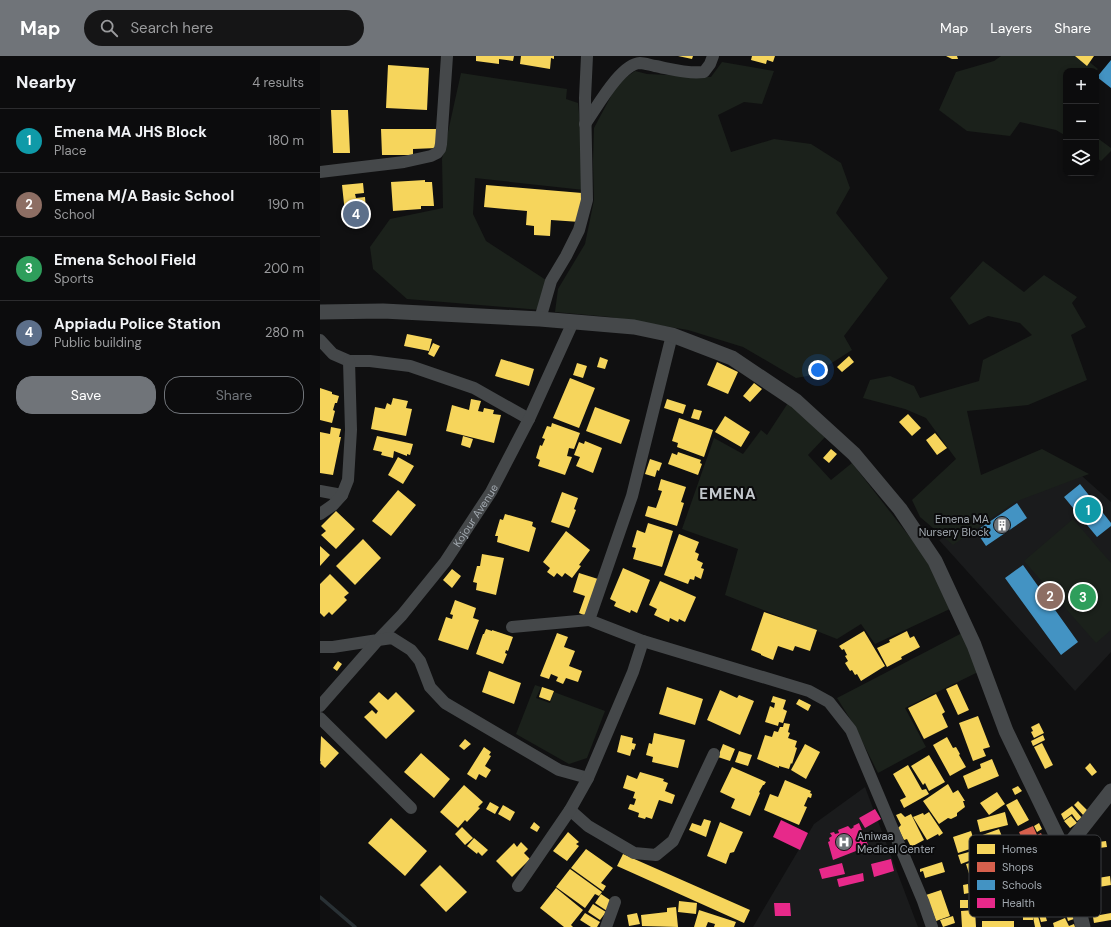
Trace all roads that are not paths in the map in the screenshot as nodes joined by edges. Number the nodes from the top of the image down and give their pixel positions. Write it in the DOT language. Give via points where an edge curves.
graph roads {
  1 [pos="447,56"];
  2 [pos="587,56"];
  3 [pos="713,56"];
  4 [pos="585,124"];
  5 [pos="320,172"];
  6 [pos="320,312"];
  7 [pos="540,319"];
  8 [pos="573,322"];
  9 [pos="672,335"];
  10 [pos="320,340"];
  11 [pos="349,361"];
  12 [pos="529,419"];
  13 [pos="320,491"];
  14 [pos="342,495"];
  15 [pos="320,514"];
  16 [pos="589,620"];
  17 [pos="512,627"];
  18 [pos="378,640"];
  19 [pos="643,641"];
  20 [pos="320,647"];
  21 [pos="320,706"];
  22 [pos="320,718"];
  23 [pos="714,754"];
  24 [pos="588,778"];
  25 [pos="1111,791"];
  26 [pos="411,808"];
  27 [pos="570,810"];
  28 [pos="1057,835"];
  29 [pos="1076,835"];
  30 [pos="518,886"];
  31 [pos="615,902"];
  32 [pos="1081,917"];
  33 [pos="606,927"];
  34 [pos="932,927"];
  35 [pos="1083,927"];
  1 -- 5 [label="street" via="441,144 437,153 404,162"];
  2 -- 4 [label="street"];
  3 -- 4 [label="street" via="704,72 639,63 627,67"];
  4 -- 7 [label="street" via="587,200 579,230 552,281"];
  6 -- 7 [label="street" via="383,311"];
  7 -- 8 [label="street"];
  8 -- 9 [label="street" via="634,327"];
  8 -- 12 [label="street, Kojour Avenue"];
  9 -- 16 [label="street" via="632,496"];
  9 -- 28 [label="street" via="732,358 796,401 854,454 900,509 935,561 974,644 1006,731"];
  10 -- 11 [label="street" via="333,354"];
  11 -- 12 [label="street" via="410,366 474,388"];
  11 -- 14 [label="street" via="351,430 348,480"];
  12 -- 18 [label="street, Kojour Avenue" via="491,492 445,562"];
  13 -- 14 [label="street"];
  14 -- 15 [label="street"];
  16 -- 17 [label="street"];
  16 -- 19 [label="street"];
  18 -- 20 [label="street"];
  18 -- 21 [label="street, Kojour Avenue"];
  18 -- 24 [label="street" via="392,638 411,650 420,661 430,687 445,703 559,770"];
  19 -- 24 [label="street" via="633,672"];
  19 -- 34 [label="street" via="809,691 829,702 851,730"];
  22 -- 26 [label="street"];
  23 -- 27 [label="street" via="673,841 656,855 634,853 588,826"];
  24 -- 27 [label="street"];
  25 -- 29 [label="street"];
  27 -- 30 [label="street"];
  31 -- 33 [label="street"];
  32 -- 35 [label="street"];
}
